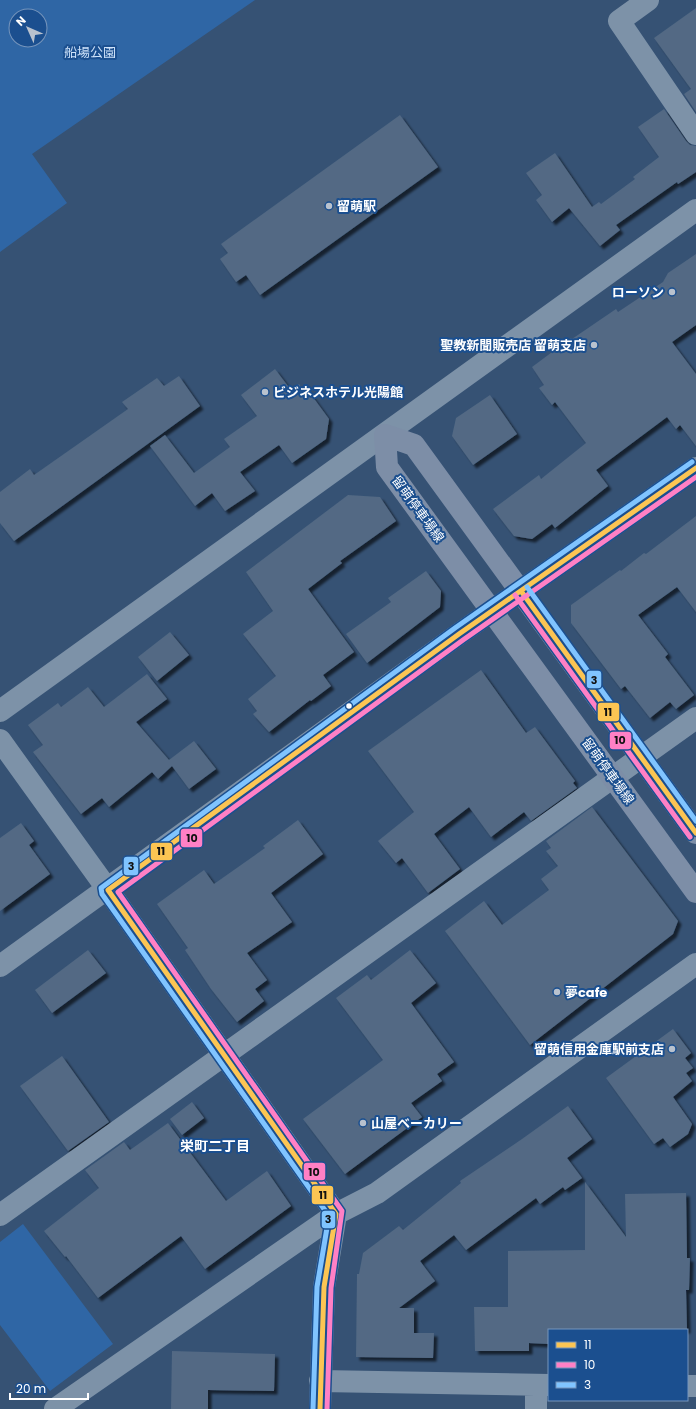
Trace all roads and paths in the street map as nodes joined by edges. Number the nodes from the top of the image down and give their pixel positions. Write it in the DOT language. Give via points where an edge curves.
graph roads {
  1 [pos="648,0"];
  2 [pos="696,134"];
  3 [pos="696,210"];
  4 [pos="385,435"];
  5 [pos="696,468"];
  6 [pos="520,591"];
  7 [pos="492,611"];
  8 [pos="0,711"];
  9 [pos="696,718"];
  10 [pos="0,740"];
  11 [pos="641,757"];
  12 [pos="613,777"];
  13 [pos="696,833"];
  14 [pos="108,890"];
  15 [pos="696,892"];
  16 [pos="696,964"];
  17 [pos="0,966"];
  18 [pos="224,1055"];
  19 [pos="336,1214"];
  20 [pos="0,1215"];
  21 [pos="320,1381"];
  22 [pos="543,1385"];
  23 [pos="55,1409"];
  24 [pos="320,1409"];
  25 [pos="536,1409"];
  1 -- 2 [label="street" via="619,21"];
  3 -- 4 [label="street"];
  4 -- 6 [label="main road" via="414,445"];
  4 -- 7 [label="main road, 留萌停車場線" via="387,467"];
  4 -- 8 [label="street"];
  5 -- 6 [label="street"];
  6 -- 7 [label="street"];
  6 -- 11 [label="main road"];
  7 -- 12 [label="main road, 留萌停車場線"];
  7 -- 14 [label="street"];
  9 -- 11 [label="street"];
  10 -- 14 [label="street"];
  11 -- 12 [label="street"];
  11 -- 13 [label="main road"];
  12 -- 15 [label="main road, 留萌停車場線"];
  12 -- 18 [label="street"];
  14 -- 17 [label="street"];
  14 -- 18 [label="street"];
  16 -- 19 [label="street" via="378,1193"];
  18 -- 19 [label="street"];
  18 -- 20 [label="street"];
  19 -- 21 [label="street" via="324,1287"];
  19 -- 23 [label="street"];
  21 -- 22 [label="street"];
  21 -- 24 [label="street"];
  22 -- 25 [label="street"];
}
